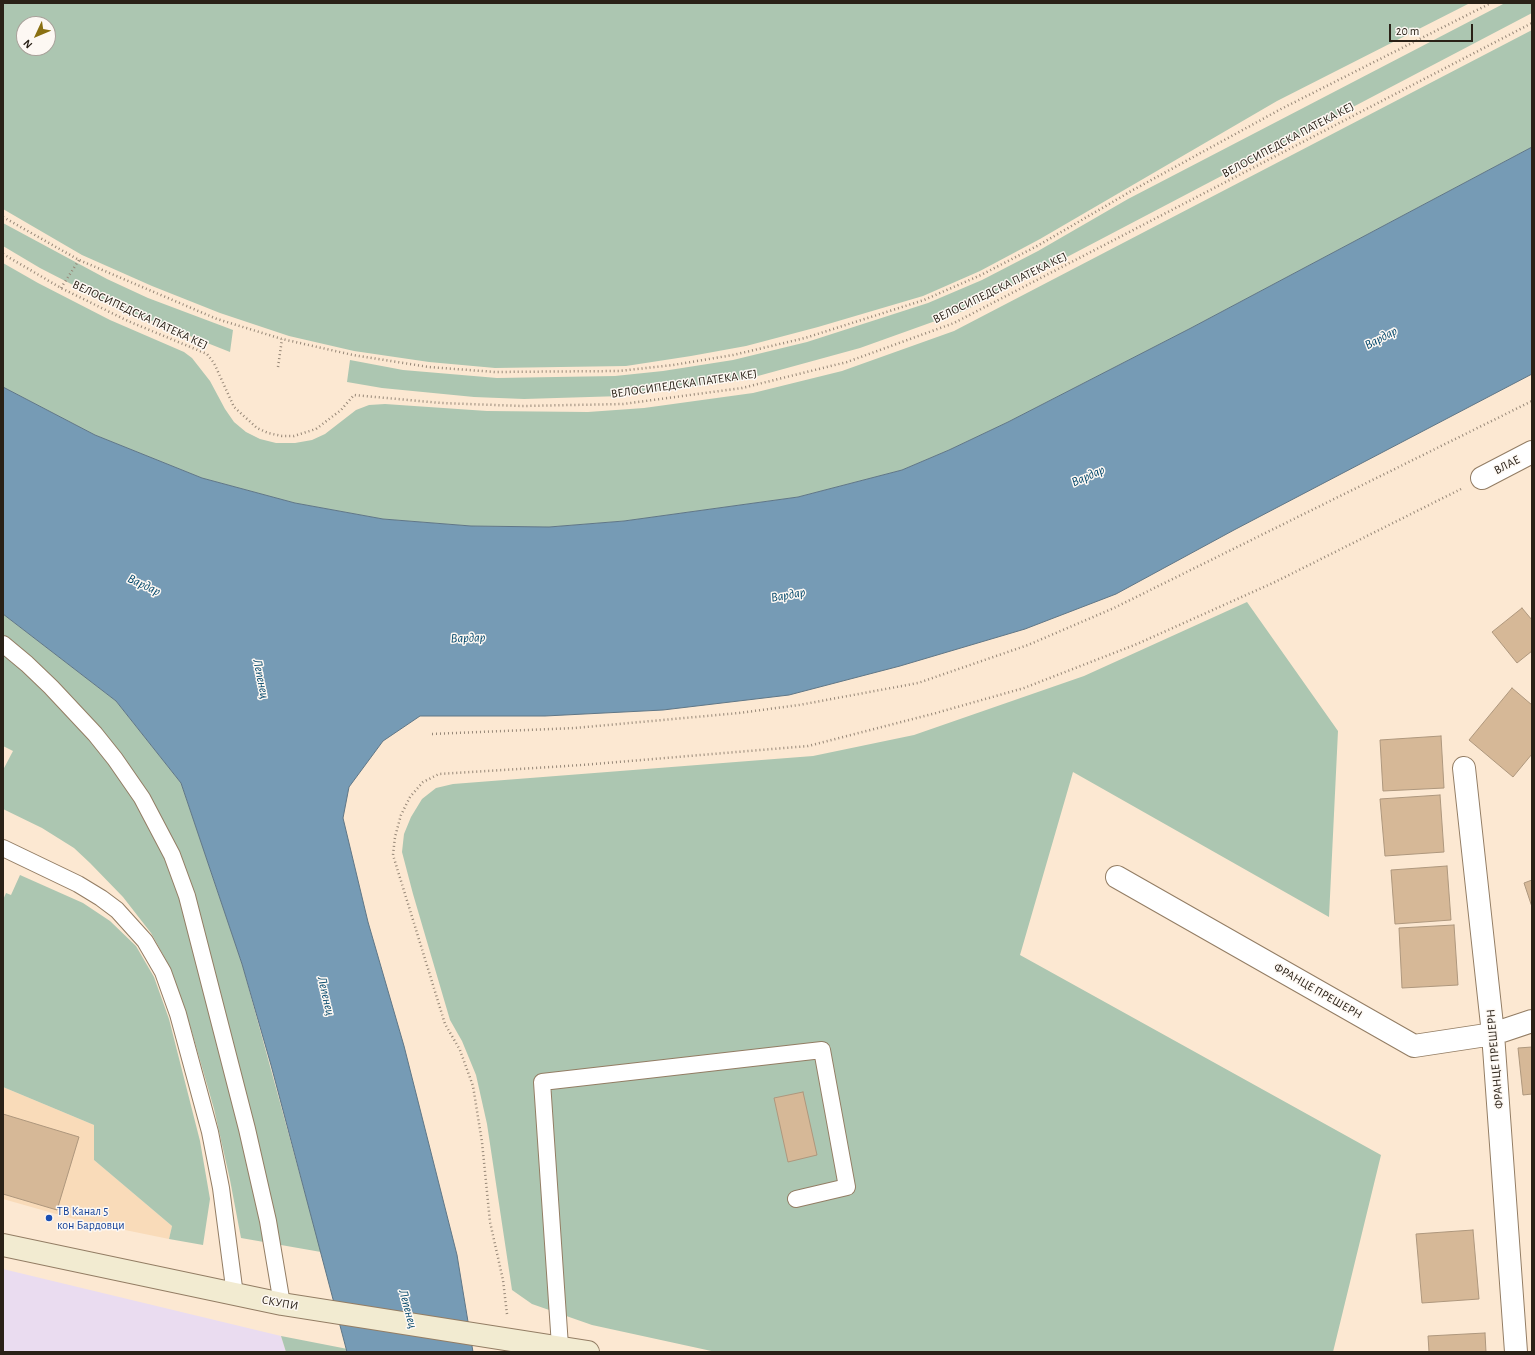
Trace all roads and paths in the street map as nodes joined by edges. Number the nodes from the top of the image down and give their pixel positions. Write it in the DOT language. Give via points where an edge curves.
graph roads {
  1 [pos="1491,3"];
  2 [pos="1532,23"];
  3 [pos="3,216"];
  4 [pos="3,254"];
  5 [pos="79,260"];
  6 [pos="61,288"];
  7 [pos="282,339"];
  8 [pos="278,367"];
  9 [pos="1532,401"];
  10 [pos="1532,452"];
  11 [pos="1482,478"];
  12 [pos="3,644"];
  13 [pos="432,734"];
  14 [pos="1464,768"];
  15 [pos="3,848"];
  16 [pos="1117,877"];
  17 [pos="1532,1021"];
  18 [pos="1493,1034"];
  19 [pos="796,1199"];
  20 [pos="3,1245"];
  21 [pos="235,1295"];
  22 [pos="282,1304"];
  23 [pos="522,1344"];
  24 [pos="562,1349"];
  25 [pos="588,1352"];
  26 [pos="1516,1352"];
  1 -- 7 [label="path" via="1281,110 980,276 924,300 805,338 733,356 635,369 503,372 429,367 352,356"];
  2 -- 6 [label="path, ВЕЛОСИПЕДСКА ПАТЕКА КЕЈ" via="954,323 847,362 742,388 623,404 538,406 441,403 354,395 341,410 316,429 294,436 282,436 258,428 234,407 214,363 207,354 128,321"];
  3 -- 5 [label="path"];
  4 -- 6 [label="path, ВЕЛОСИПЕДСКА ПАТЕКА КЕЈ"];
  5 -- 6 [label="path"];
  5 -- 7 [label="path" via="217,318"];
  7 -- 8 [label="path"];
  9 -- 13 [label="path" via="1114,608 1028,645 918,684 739,713 575,728"];
  10 -- 11 [label="street, ВЛАЕ"];
  11 -- 23 [label="path" via="1275,582 1137,644 1024,688 808,746 439,774 422,782 410,797 401,815 393,855 445,1024 460,1050 473,1086 490,1222 503,1280"];
  12 -- 22 [label="lane" via="28,664 95,734 142,798 172,855 186,896 237,1087 266,1214"];
  14 -- 18 [label="street, ФРАНЦЕ ПРЕШЕРН"];
  15 -- 21 [label="lane" via="78,884 106,902 145,941 163,972 178,1014 210,1132 221,1188"];
  16 -- 18 [label="street, ФРАНЦE ПРЕШЕРН" via="1414,1046"];
  17 -- 18 [label="street, ФРАНЦE ПРЕШЕРН"];
  18 -- 26 [label="street, ФРАНЦЕ ПРЕШЕРН"];
  19 -- 24 [label="lane" via="847,1187 822,1050 542,1082"];
  20 -- 21 [label="street, СКУПИ"];
  21 -- 22 [label="street, СКУПИ"];
  22 -- 23 [label="street, СКУПИ"];
  23 -- 24 [label="street, СКУПИ"];
  24 -- 25 [label="street, СКУПИ"];
}
